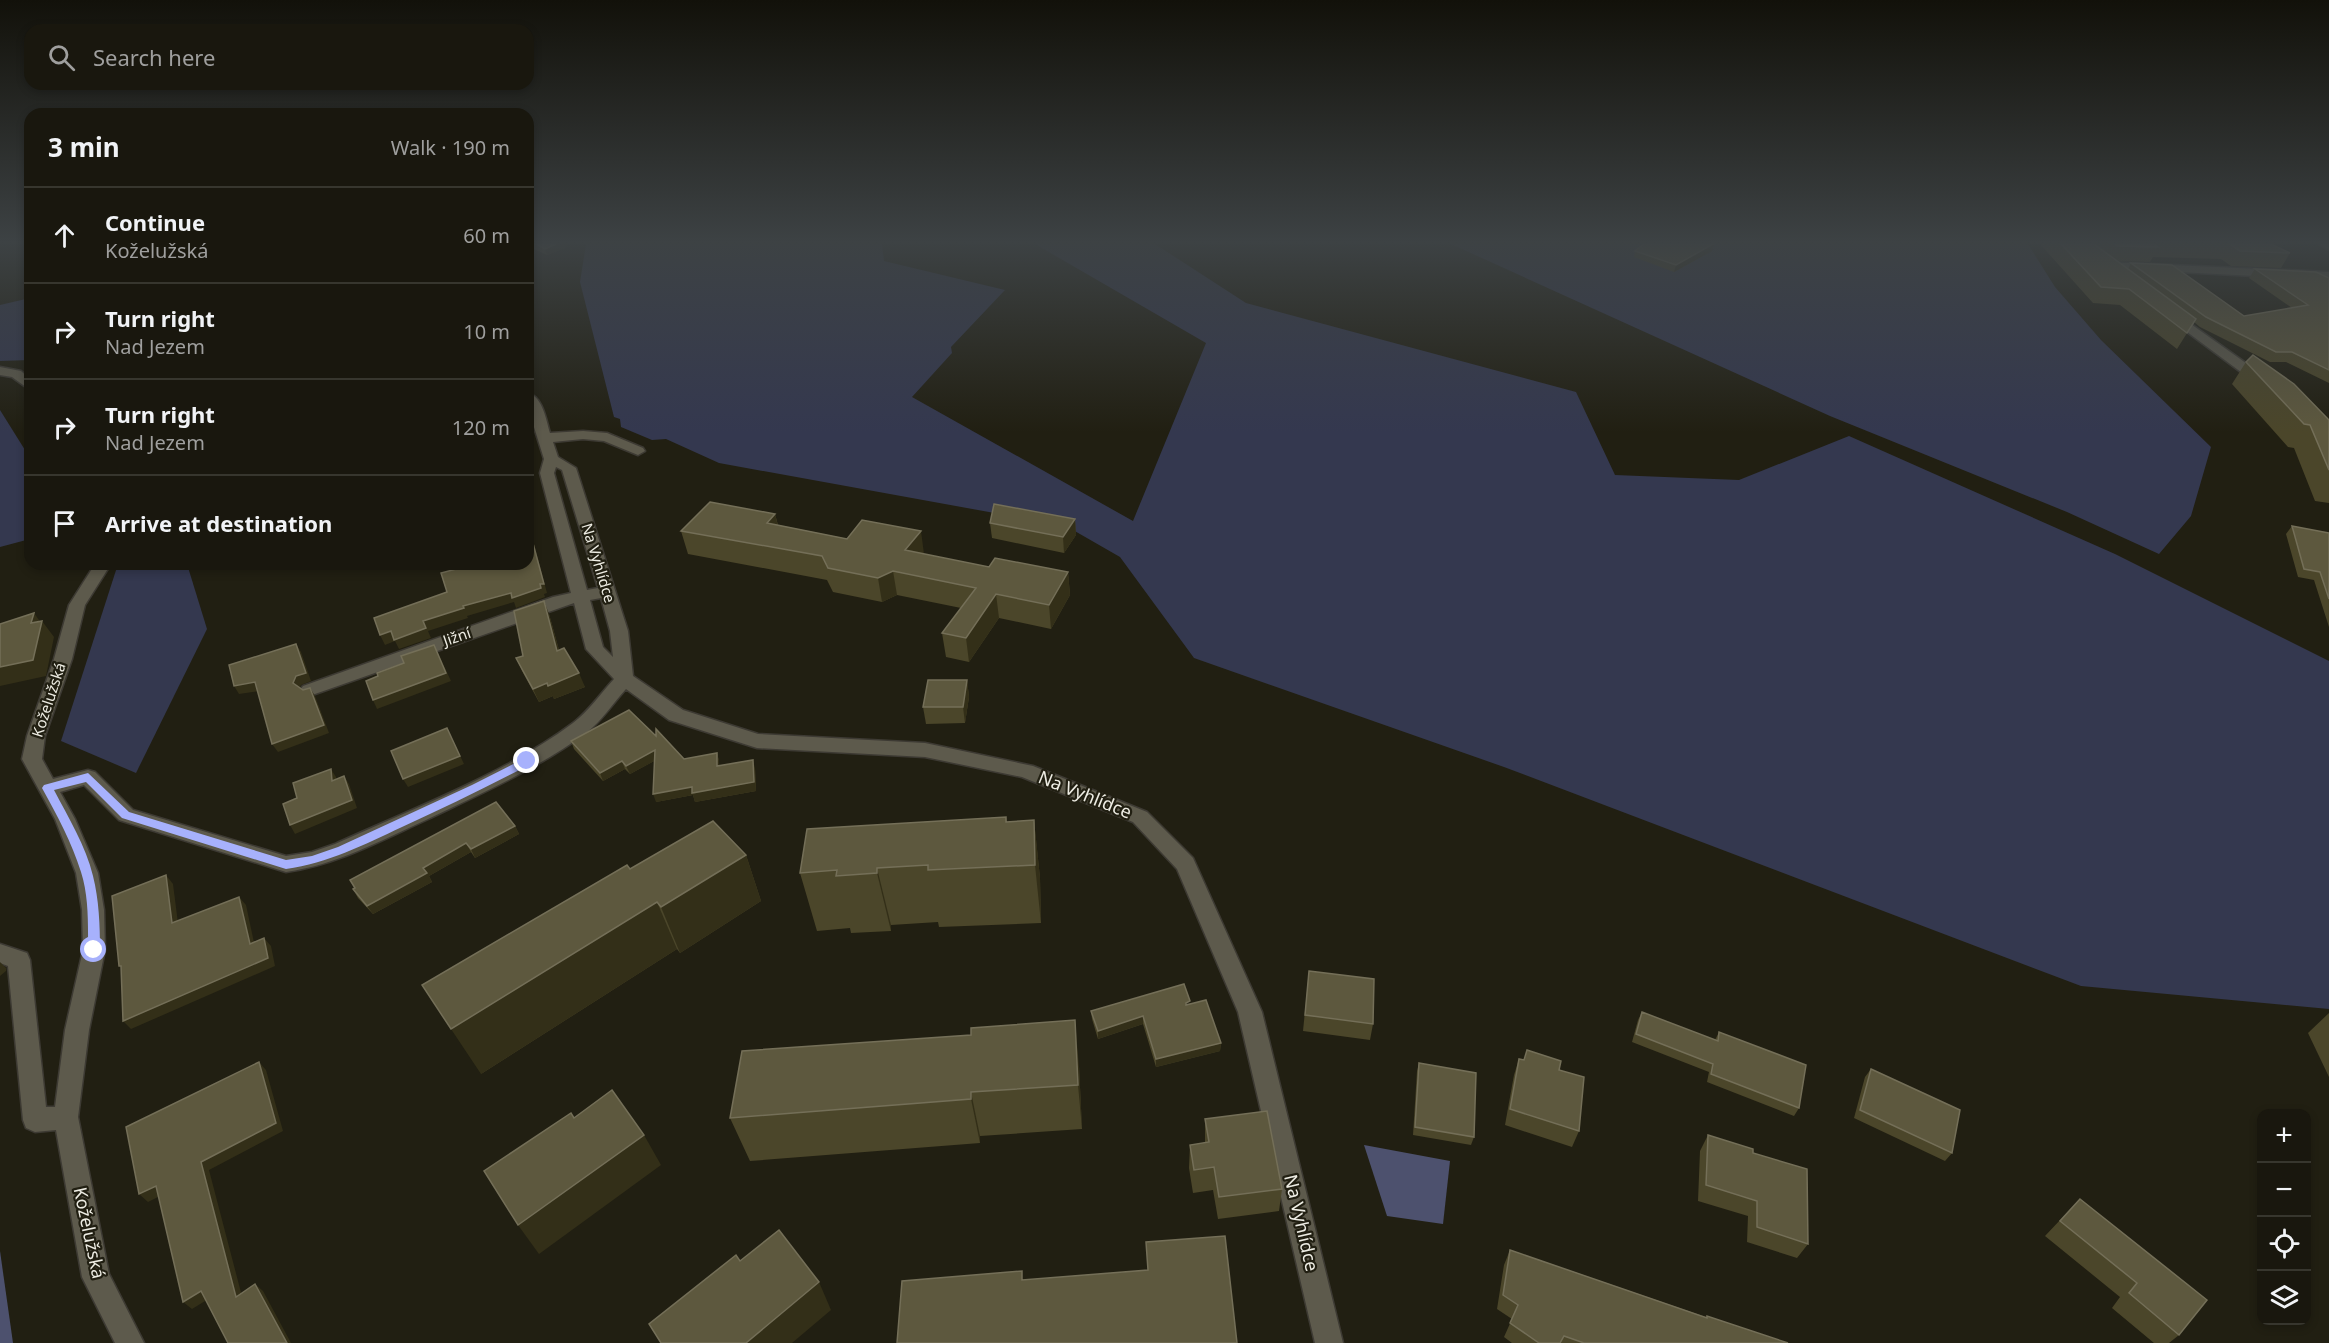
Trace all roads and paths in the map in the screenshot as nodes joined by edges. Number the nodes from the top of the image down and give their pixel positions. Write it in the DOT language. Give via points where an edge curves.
graph roads {
  1 [pos="2162,307"];
  2 [pos="0,371"];
  3 [pos="24,381"];
  4 [pos="2271,389"];
  5 [pos="534,405"];
  6 [pos="544,438"];
  7 [pos="638,451"];
  8 [pos="551,459"];
  9 [pos="99,570"];
  10 [pos="606,592"];
  11 [pos="579,597"];
  12 [pos="624,679"];
  13 [pos="309,690"];
  14 [pos="48,788"];
  15 [pos="0,953"];
  16 [pos="66,1117"];
  17 [pos="130,1343"];
  18 [pos="1329,1343"];
  1 -- 4 [label="street"];
  2 -- 3 [label="street" via="16,374"];
  5 -- 6 [label="street, Na Vyhlídce"];
  6 -- 7 [label="street" via="607,437"];
  6 -- 8 [label="street, Na Vyhlídce"];
  8 -- 10 [label="street, Na Vyhlídce" via="569,468"];
  8 -- 11 [label="street, Na Vyhlídce" via="548,473"];
  9 -- 14 [label="street, Koželužská" via="77,605 36,736 32,759"];
  10 -- 11 [label="street, Jižní"];
  10 -- 12 [label="street, Na Vyhlídce" via="619,631"];
  11 -- 12 [label="street, Na Vyhlídce" via="594,649"];
  11 -- 13 [label="street, Jižní"];
  12 -- 14 [label="street" via="581,727 527,761 342,850 313,860 286,864 126,815 88,777"];
  12 -- 18 [label="street, Na Vyhlídce" via="676,715 757,741 925,750 1026,771 1140,818 1186,864 1250,1012"];
  14 -- 16 [label="street, Koželužská" via="87,873 93,910 94,950 77,1030"];
  15 -- 16 [label="street" via="19,960 35,1120"];
  16 -- 17 [label="street, Koželužská" via="96,1277"];
}
